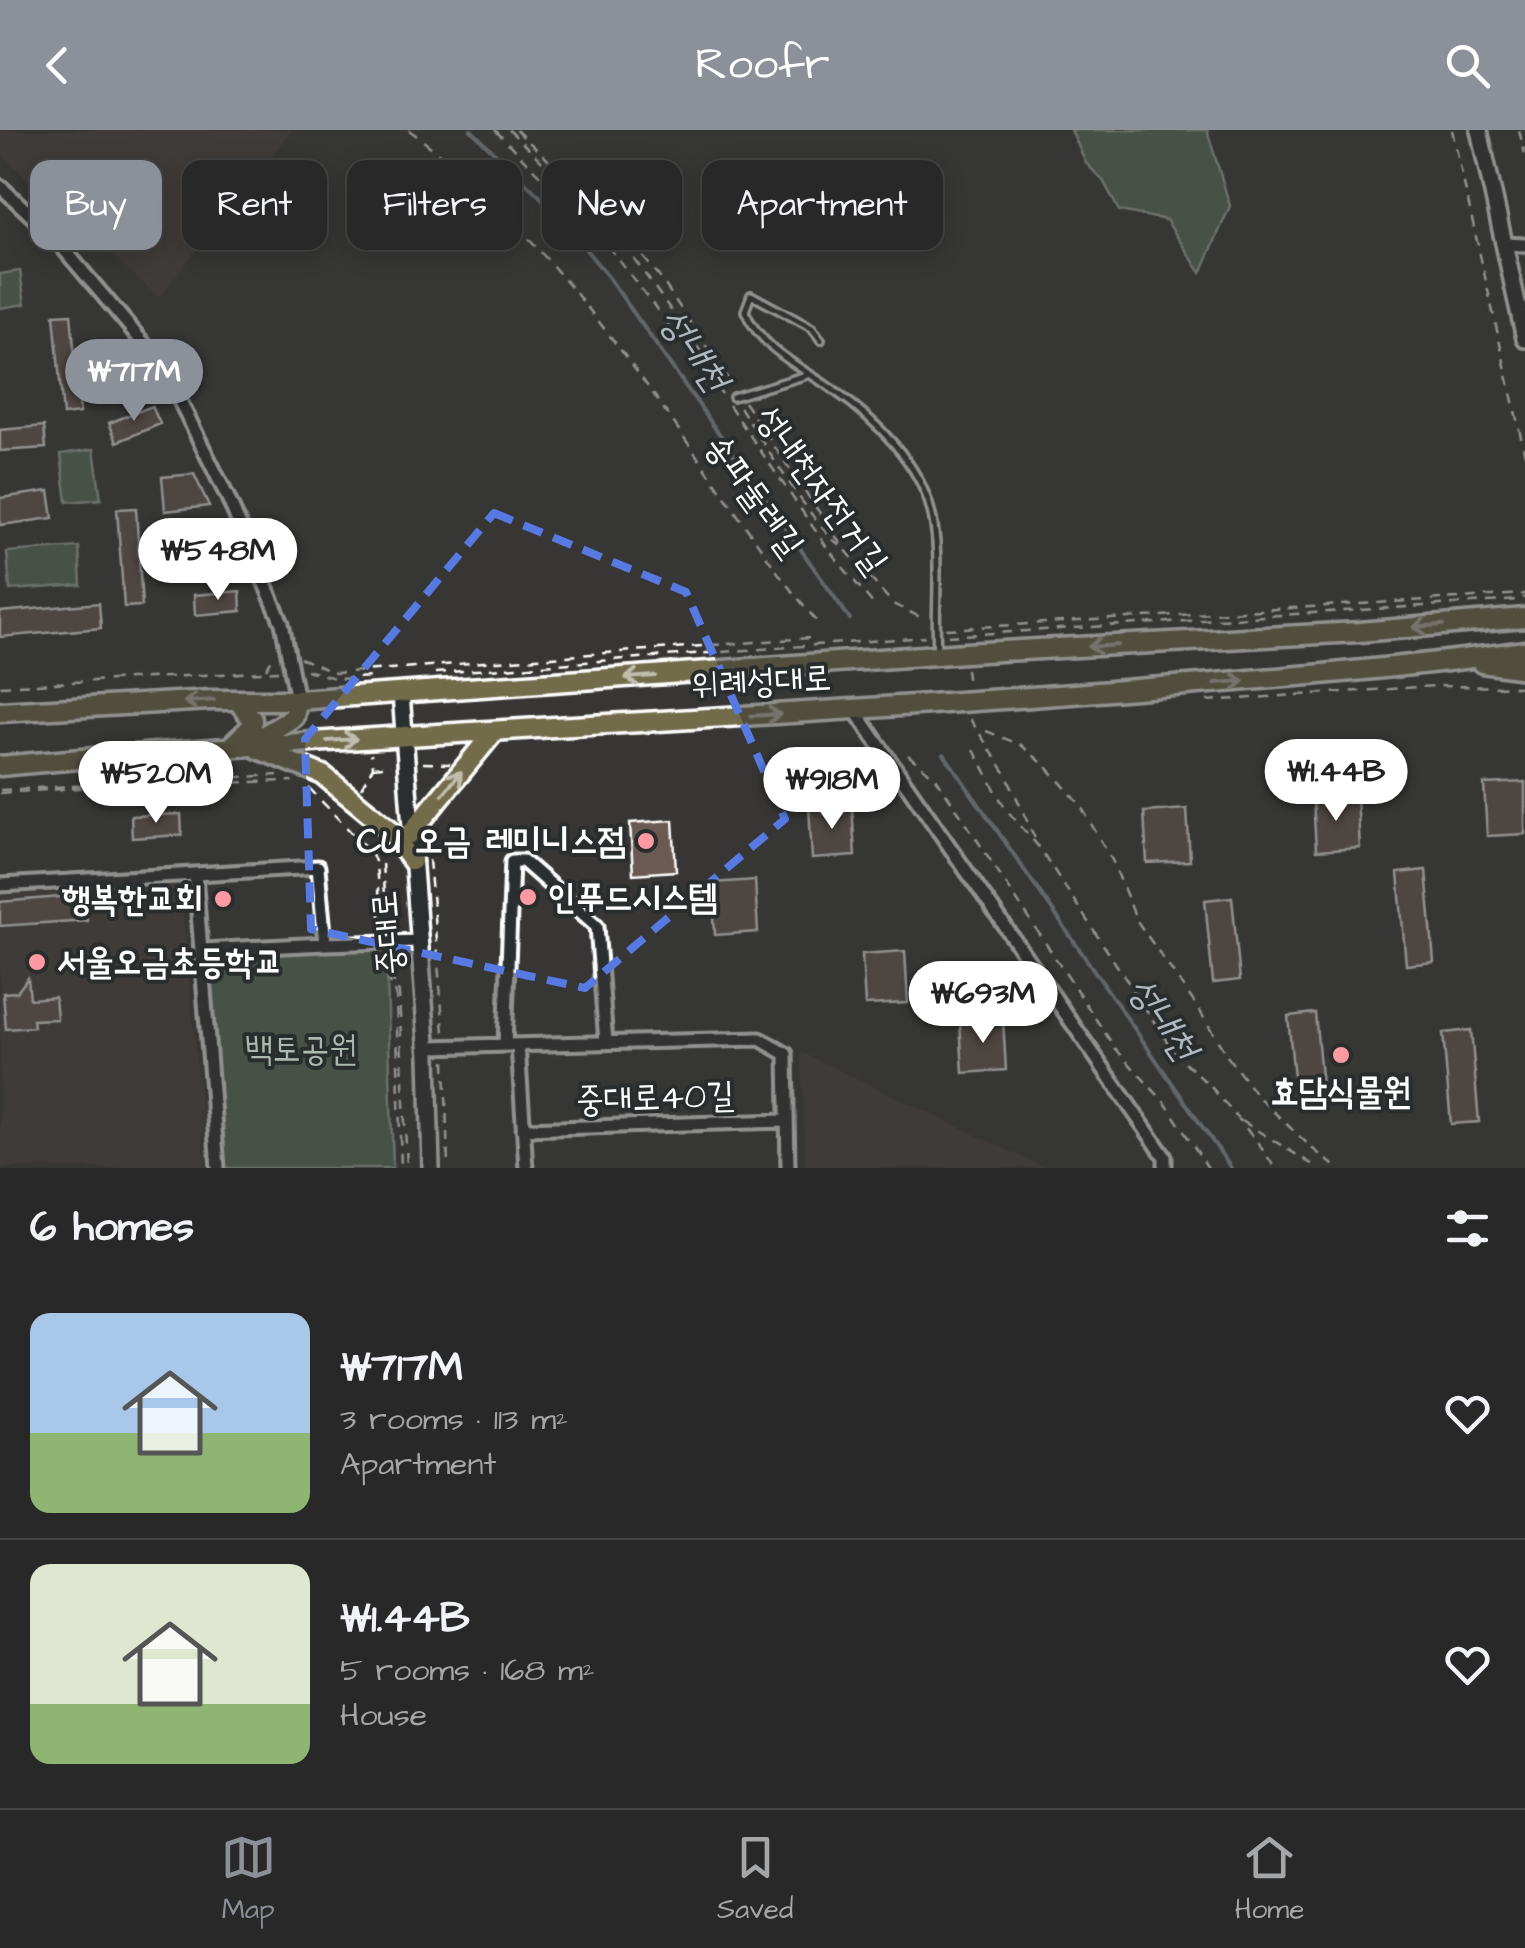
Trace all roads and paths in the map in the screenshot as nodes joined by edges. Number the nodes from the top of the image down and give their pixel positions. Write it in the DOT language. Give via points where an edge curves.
graph roads {
  1 [pos="409,130"];
  2 [pos="496,130"];
  3 [pos="509,130"];
  4 [pos="516,130"];
  5 [pos="1452,130"];
  6 [pos="1479,130"];
  7 [pos="1519,130"];
  8 [pos="1525,154"];
  9 [pos="0,186"];
  10 [pos="1505,244"];
  11 [pos="1525,245"];
  12 [pos="1510,266"];
  13 [pos="1525,290"];
  14 [pos="1525,339"];
  15 [pos="822,340"];
  16 [pos="807,374"];
  17 [pos="736,396"];
  18 [pos="1525,455"];
  19 [pos="1525,595"];
  20 [pos="874,605"];
  21 [pos="1525,606"];
  22 [pos="1525,618"];
  23 [pos="1503,620"];
  24 [pos="819,624"];
  25 [pos="963,628"];
  26 [pos="936,637"];
  27 [pos="809,638"];
  28 [pos="964,644"];
  29 [pos="1525,651"];
  30 [pos="1462,660"];
  31 [pos="290,664"];
  32 [pos="1525,669"];
  33 [pos="266,671"];
  34 [pos="427,674"];
  35 [pos="376,677"];
  36 [pos="0,686"];
  37 [pos="1525,687"];
  38 [pos="402,693"];
  39 [pos="237,700"];
  40 [pos="298,700"];
  41 [pos="1207,701"];
  42 [pos="854,709"];
  43 [pos="0,712"];
  44 [pos="968,713"];
  45 [pos="986,730"];
  46 [pos="494,732"];
  47 [pos="404,736"];
  48 [pos="242,747"];
  49 [pos="974,750"];
  50 [pos="908,755"];
  51 [pos="0,766"];
  52 [pos="286,774"];
  53 [pos="0,792"];
  54 [pos="410,834"];
  55 [pos="1038,846"];
  56 [pos="381,848"];
  57 [pos="412,860"];
  58 [pos="196,874"];
  59 [pos="0,885"];
  60 [pos="419,941"];
  61 [pos="384,942"];
  62 [pos="325,944"];
  63 [pos="201,950"];
  64 [pos="606,1042"];
  65 [pos="511,1045"];
  66 [pos="428,1047"];
  67 [pos="1237,1117"];
  68 [pos="788,1121"];
  69 [pos="524,1129"];
  70 [pos="218,1168"];
  71 [pos="404,1168"];
  72 [pos="431,1168"];
  73 [pos="526,1168"];
  74 [pos="788,1168"];
  75 [pos="1166,1168"];
  76 [pos="1208,1168"];
  77 [pos="1275,1168"];
  78 [pos="1318,1168"];
  79 [pos="1338,1168"];
  1 -- 24 [label="path, 송파둘레길" via="569,283"];
  2 -- 20 [label="path, 성내천자전거길" via="604,241"];
  3 -- 17 [label="path" via="614,231"];
  4 -- 17 [label="path" via="616,224 661,279"];
  5 -- 18 [label="path"];
  6 -- 10 [label="main road"];
  7 -- 8 [label="path"];
  9 -- 31 [label="street" via="52,235 162,365 282,623"];
  10 -- 11 [label="street"];
  10 -- 12 [label="main road"];
  12 -- 13 [label="street"];
  12 -- 14 [label="main road"];
  15 -- 16 [label="lane" via="751,295 746,311 753,330"];
  16 -- 17 [label="lane"];
  16 -- 26 [label="lane" via="836,392 911,464 931,512"];
  17 -- 26 [label="path" via="834,543"];
  19 -- 25 [label="path"];
  19 -- 28 [label="path"];
  21 -- 23 [label="main road"];
  22 -- 23 [label="main road, 위례성대로"];
  23 -- 28 [label="main road, 위례성대로, one-way" via="1359,632"];
  25 -- 26 [label="path"];
  25 -- 28 [label="path"];
  26 -- 28 [label="main road, 위례성대로"];
  26 -- 28 [label="path"];
  26 -- 34 [label="path, 위례성대로"];
  26 -- 38 [label="main road, 위례성대로, one-way"];
  27 -- 31 [label="path" via="335,672 304,658"];
  28 -- 44 [label="path"];
  29 -- 30 [label="main road, 위례성대로"];
  30 -- 32 [label="main road"];
  44 -- 30 [label="main road, 위례성대로, one-way"];
  31 -- 33 [label="path"];
  31 -- 33 [label="path" via="272,659"];
  31 -- 35 [label="path" via="338,679"];
  31 -- 40 [label="street"];
  33 -- 36 [label="path"];
  37 -- 41 [label="path" via="1434,686"];
  38 -- 40 [label="main road, 위례성대로"];
  38 -- 47 [label="main road, 중대로"];
  39 -- 40 [label="main road, 위례성대로"];
  39 -- 43 [label="main road, 위례성대로, one-way"];
  39 -- 48 [label="main road" via="252,719"];
  40 -- 48 [label="main road" via="294,717"];
  42 -- 44 [label="main road, 위례성대로"];
  46 -- 42 [label="main road, 위례성대로, one-way"];
  42 -- 75 [label="street"];
  44 -- 55 [label="path" via="1006,774"];
  45 -- 79 [label="path" via="1021,745 1079,803 1143,933 1227,1056 1257,1096"];
  46 -- 47 [label="main road, 위례성대로"];
  54 -- 46 [label="main road, one-way"];
  48 -- 47 [label="main road, 위례성대로, one-way"];
  47 -- 54 [label="main road, 중대로"];
  48 -- 51 [label="main road, 위례성대로"];
  48 -- 57 [label="main road" via="323,775 388,828"];
  49 -- 55 [label="path" via="1004,808"];
  50 -- 76 [label="path" via="936,778 1116,1048 1166,1104"];
  52 -- 53 [label="path"];
  53 -- 61 [label="path" via="302,781 372,854"];
  54 -- 57 [label="main road, 중대로"];
  55 -- 67 [label="path" via="1174,1052"];
  56 -- 61 [label="path"];
  57 -- 60 [label="main road, 중대로"];
  58 -- 59 [label="street"];
  58 -- 62 [label="street" via="318,867"];
  58 -- 63 [label="street"];
  60 -- 61 [label="street, 중대로"];
  60 -- 66 [label="main road, 중대로"];
  61 -- 62 [label="street, 중대로"];
  61 -- 71 [label="path" via="399,993"];
  62 -- 63 [label="street, 중대로"];
  63 -- 70 [label="street"];
  64 -- 65 [label="street, 중대로40길"];
  64 -- 65 [label="street, 중대로40길" via="598,926 524,861 512,862"];
  64 -- 68 [label="street, 중대로40길" via="760,1039 786,1054"];
  65 -- 66 [label="street, 중대로40길"];
  65 -- 69 [label="street"];
  66 -- 72 [label="main road, 중대로"];
  67 -- 77 [label="path"];
  67 -- 78 [label="path"];
  68 -- 69 [label="street, 중대로40길"];
  68 -- 74 [label="street, 중대로40길"];
  69 -- 73 [label="street"];
}
